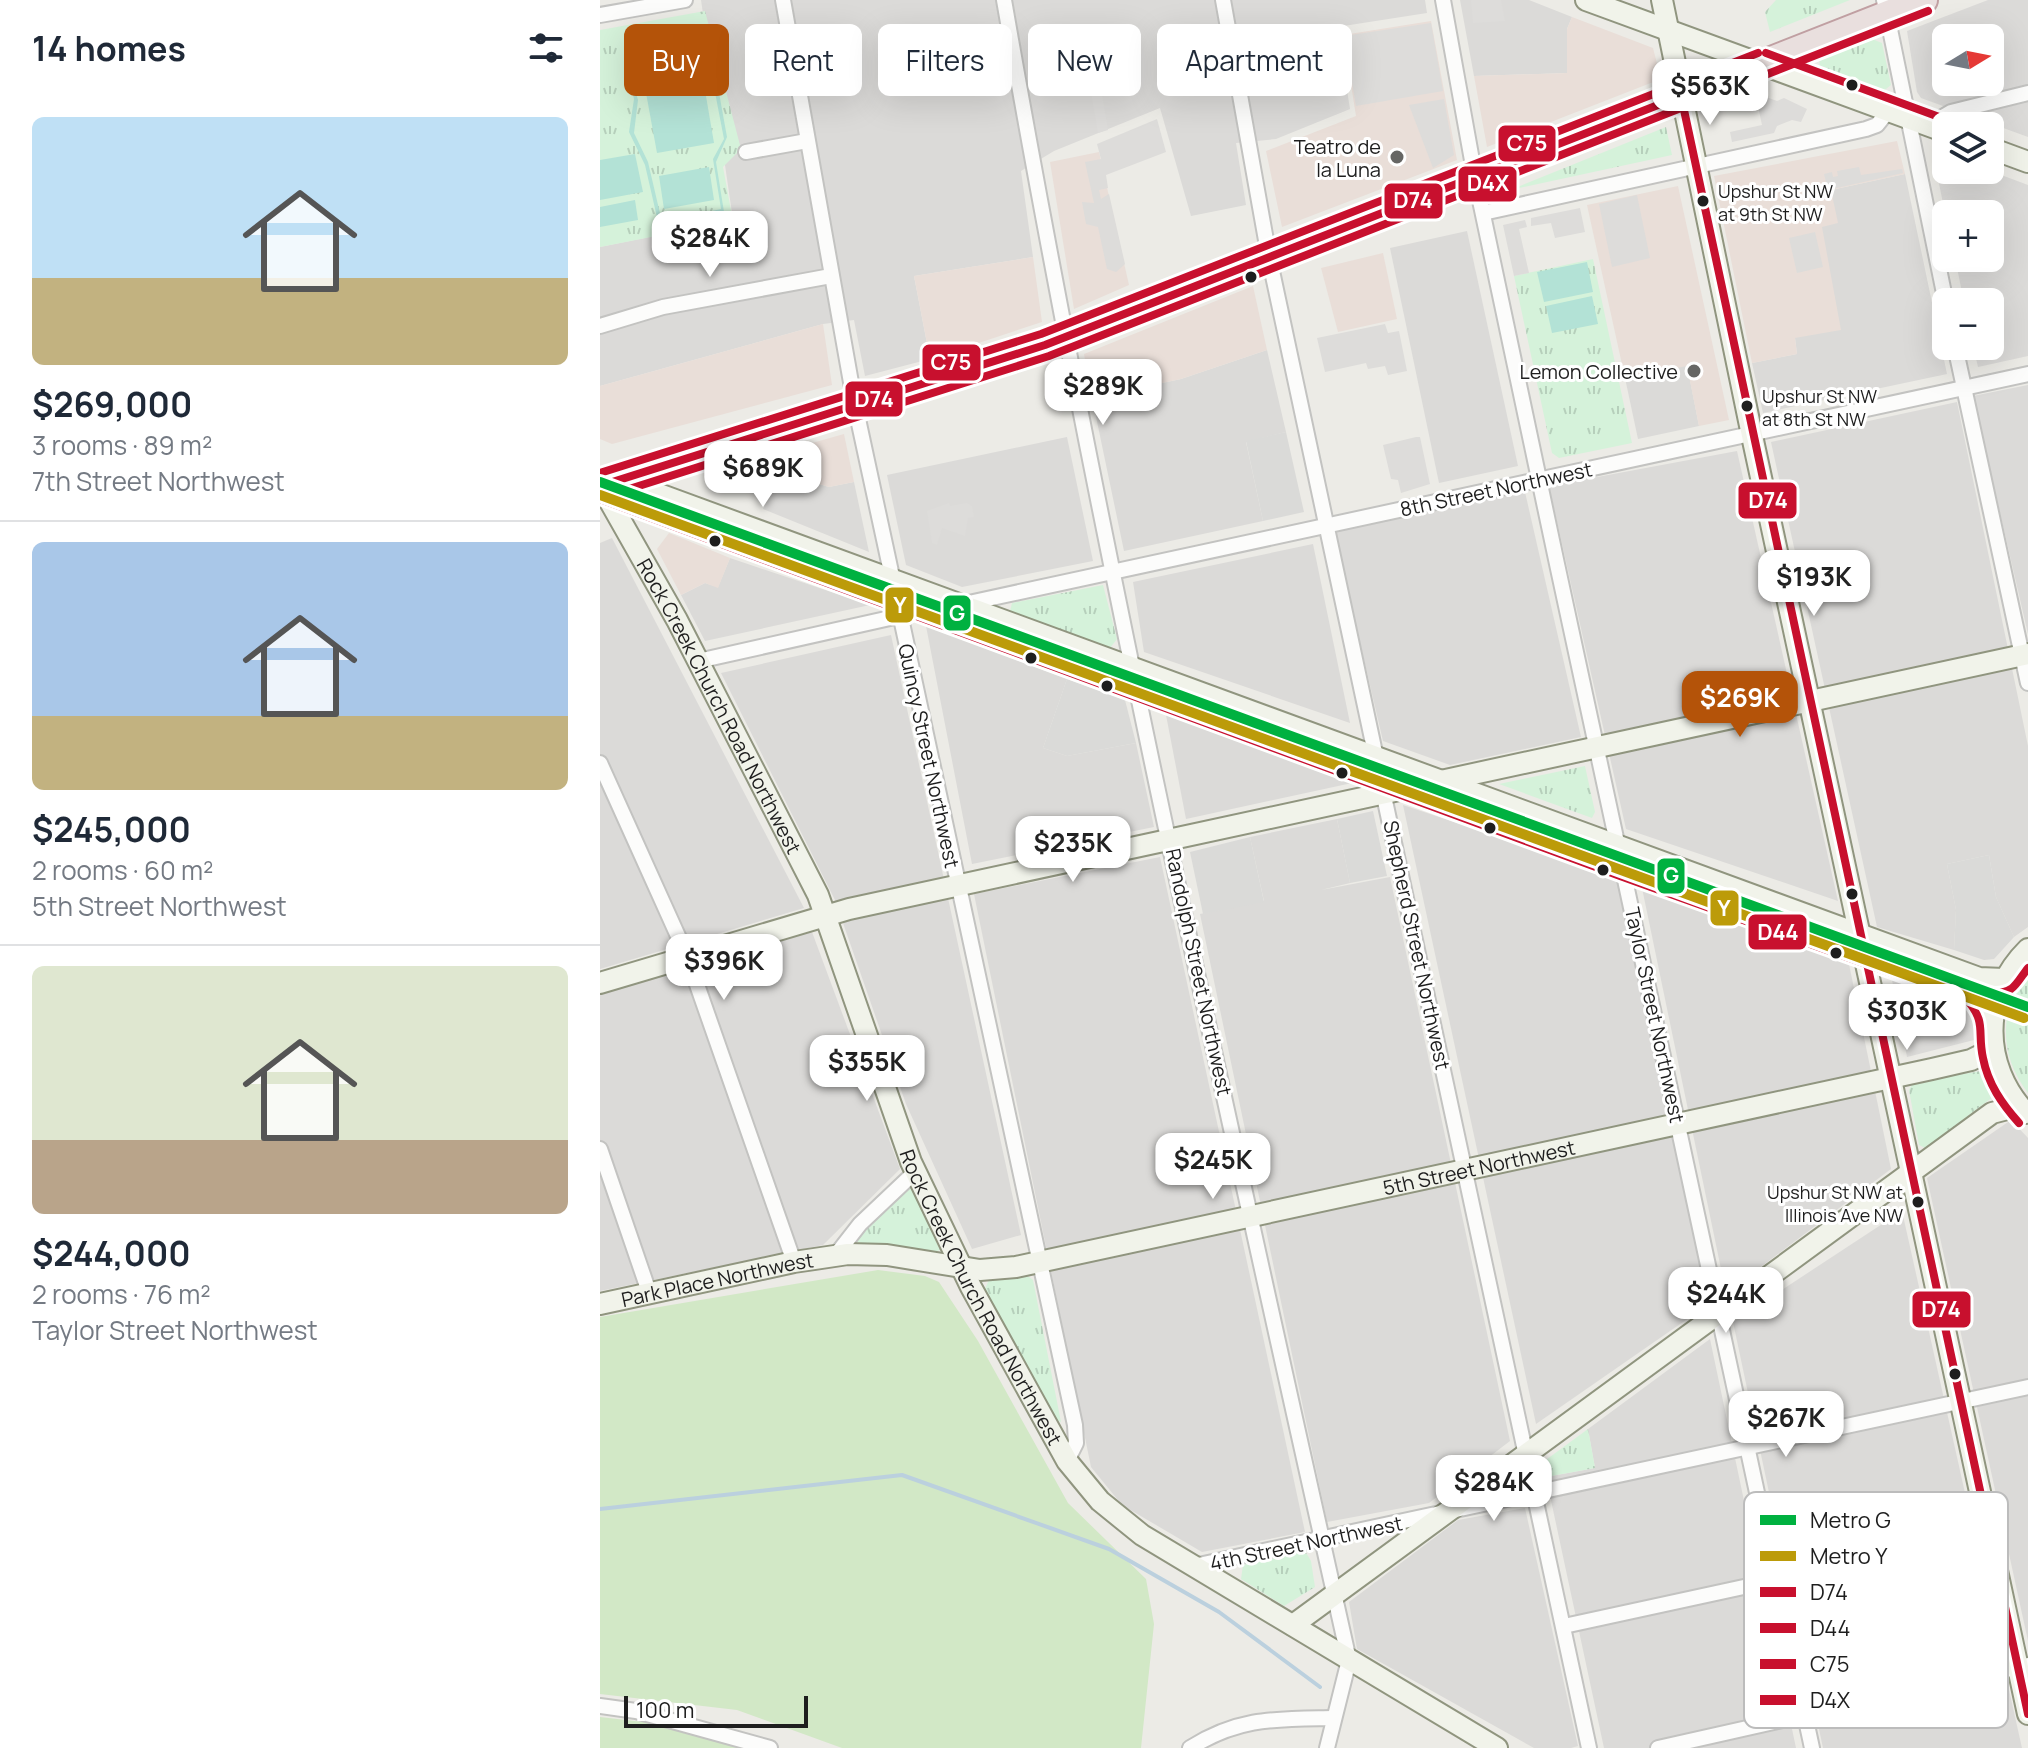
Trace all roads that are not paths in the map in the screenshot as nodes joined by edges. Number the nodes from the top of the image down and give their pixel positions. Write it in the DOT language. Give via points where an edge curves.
graph roads {
  1 [pos="685,0"];
  2 [pos="783,0"];
  3 [pos="1004,0"];
  4 [pos="1223,0"];
  5 [pos="1443,0"];
  6 [pos="1586,0"];
  7 [pos="1662,0"];
  8 [pos="1924,0"];
  9 [pos="654,3"];
  10 [pos="1880,8"];
  11 [pos="600,15"];
  12 [pos="1668,30"];
  13 [pos="1762,64"];
  14 [pos="2028,93"];
  15 [pos="1681,96"];
  16 [pos="1951,112"];
  17 [pos="1898,114"];
  18 [pos="1932,126"];
  19 [pos="807,141"];
  20 [pos="746,152"];
  21 [pos="2004,153"];
  22 [pos="2028,162"];
  23 [pos="1695,166"];
  24 [pos="1475,177"];
  25 [pos="1483,213"];
  26 [pos="1269,257"];
  27 [pos="831,276"];
  28 [pos="1942,288"];
  29 [pos="600,326"];
  30 [pos="1064,338"];
  31 [pos="1958,360"];
  32 [pos="2028,374"];
  33 [pos="1964,388"];
  34 [pos="855,405"];
  35 [pos="1752,434"];
  36 [pos="1539,480"];
  37 [pos="604,482"];
  38 [pos="1326,525"];
  39 [pos="1113,571"];
  40 [pos="895,597"];
  41 [pos="964,604"];
  42 [pos="2025,655"];
  43 [pos="698,661"];
  44 [pos="1134,674"];
  45 [pos="2028,683"];
  46 [pos="1810,701"];
  47 [pos="1596,747"];
  48 [pos="600,763"];
  49 [pos="1379,774"];
  50 [pos="1443,780"];
  51 [pos="1412,786"];
  52 [pos="1170,840"];
  53 [pos="1621,855"];
  54 [pos="957,886"];
  55 [pos="824,916"];
  56 [pos="1863,943"];
  57 [pos="2028,949"];
  58 [pos="687,956"];
  59 [pos="2004,979"];
  60 [pos="600,983"];
  61 [pos="1993,1012"];
  62 [pos="1993,1049"];
  63 [pos="1891,1078"];
  64 [pos="2024,1110"];
  65 [pos="1678,1124"];
  66 [pos="600,1149"];
  67 [pos="1465,1170"];
  68 [pos="915,1172"];
  69 [pos="1911,1173"];
  70 [pos="1252,1216"];
  71 [pos="835,1256"];
  72 [pos="1039,1261"];
  73 [pos="794,1262"];
  74 [pos="963,1268"];
  75 [pos="649,1292"];
  76 [pos="600,1304"];
  77 [pos="1719,1313"];
  78 [pos="2028,1387"];
  79 [pos="1961,1402"];
  80 [pos="1748,1448"];
  81 [pos="1528,1454"];
  82 [pos="1067,1461"];
  83 [pos="1757,1492"];
  84 [pos="1982,1492"];
  85 [pos="1535,1494"];
  86 [pos="1444,1515"];
  87 [pos="1322,1540"];
  88 [pos="1194,1566"];
  89 [pos="1744,1587"];
  90 [pos="1334,1595"];
  91 [pos="2008,1602"];
  92 [pos="1293,1625"];
  93 [pos="1564,1626"];
  94 [pos="1349,1660"];
  95 [pos="2023,1666"];
  96 [pos="600,1706"];
  97 [pos="2028,1714"];
  98 [pos="1332,1718"];
  99 [pos="1747,1728"];
  100 [pos="1808,1728"];
  101 [pos="770,1748"];
  102 [pos="1190,1748"];
  103 [pos="1327,1748"];
  104 [pos="1497,1748"];
  105 [pos="1589,1748"];
  106 [pos="1658,1748"];
  107 [pos="1812,1748"];
  1 -- 9 [label="street"];
  2 -- 19 [label="street, Quincy Street Northwest"];
  3 -- 30 [label="street, Randolph Street Northwest"];
  4 -- 26 [label="street, Shepherd Street Northwest"];
  5 -- 24 [label="street, Taylor Street Northwest"];
  6 -- 12 [label="street"];
  7 -- 12 [label="street"];
  8 -- 10 [label="highway"];
  9 -- 11 [label="street"];
  10 -- 13 [label="highway"];
  10 -- 17 [label="street"];
  12 -- 13 [label="street"];
  12 -- 15 [label="street"];
  13 -- 15 [label="highway"];
  13 -- 17 [label="street"];
  14 -- 16 [label="street"];
  15 -- 23 [label="street"];
  15 -- 24 [label="highway"];
  17 -- 18 [label="street"];
  17 -- 23 [label="street" via="1866,129"];
  17 -- 28 [label="street"];
  19 -- 20 [label="street"];
  19 -- 27 [label="street, Quincy Street Northwest"];
  21 -- 22 [label="street"];
  23 -- 25 [label="street"];
  23 -- 35 [label="street"];
  24 -- 25 [label="street, Taylor Street Northwest"];
  24 -- 26 [label="highway"];
  25 -- 36 [label="street, Taylor Street Northwest"];
  26 -- 30 [label="highway"];
  26 -- 38 [label="street, Shepherd Street Northwest"];
  27 -- 29 [label="street" via="677,304"];
  27 -- 34 [label="street, Quincy Street Northwest"];
  30 -- 34 [label="highway"];
  30 -- 39 [label="street, Randolph Street Northwest"];
  31 -- 33 [label="street"];
  32 -- 33 [label="street, 8th Street Northwest"];
  33 -- 35 [label="street, 8th Street Northwest"];
  33 -- 42 [label="street"];
  34 -- 37 [label="highway"];
  34 -- 40 [label="street, Quincy Street Northwest"];
  35 -- 36 [label="street, 8th Street Northwest"];
  35 -- 46 [label="street"];
  36 -- 38 [label="street, 8th Street Northwest"];
  36 -- 47 [label="street, Taylor Street Northwest"];
  37 -- 40 [label="street"];
  37 -- 43 [label="street, Rock Creek Church Road Northwest"];
  38 -- 39 [label="street, 8th Street Northwest"];
  38 -- 49 [label="street, Shepherd Street Northwest"];
  39 -- 41 [label="street, 8th Street Northwest"];
  39 -- 44 [label="street, Randolph Street Northwest"];
  40 -- 41 [label="street"];
  40 -- 43 [label="street"];
  40 -- 44 [label="street"];
  40 -- 54 [label="street, Quincy Street Northwest"];
  41 -- 44 [label="street"];
  42 -- 45 [label="street"];
  42 -- 46 [label="street"];
  43 -- 55 [label="street, Rock Creek Church Road Northwest"];
  44 -- 49 [label="street"];
  44 -- 52 [label="street, Randolph Street Northwest"];
  46 -- 47 [label="street"];
  46 -- 56 [label="street"];
  47 -- 50 [label="street"];
  47 -- 53 [label="street, Taylor Street Northwest"];
  48 -- 58 [label="street"];
  49 -- 50 [label="street"];
  49 -- 51 [label="street"];
  49 -- 52 [label="street"];
  49 -- 67 [label="street, Shepherd Street Northwest"];
  50 -- 51 [label="street"];
  50 -- 53 [label="street"];
  51 -- 53 [label="street"];
  52 -- 54 [label="street"];
  52 -- 70 [label="street, Randolph Street Northwest"];
  53 -- 56 [label="street"];
  53 -- 65 [label="street, Taylor Street Northwest"];
  54 -- 55 [label="street"];
  54 -- 72 [label="street, Quincy Street Northwest"];
  55 -- 58 [label="street"];
  55 -- 68 [label="street, Rock Creek Church Road Northwest"];
  56 -- 59 [label="street" via="1979,978"];
  56 -- 61 [label="street" via="1974,990"];
  56 -- 63 [label="street"];
  57 -- 59 [label="street"];
  58 -- 60 [label="street"];
  58 -- 73 [label="street"];
  59 -- 61 [label="street"];
  61 -- 62 [label="street"];
  62 -- 63 [label="street, 5th Street Northwest" via="1971,1060"];
  62 -- 64 [label="street" via="2003,1082"];
  63 -- 65 [label="street, 5th Street Northwest"];
  63 -- 69 [label="street"];
  64 -- 69 [label="street" via="1992,1113"];
  65 -- 67 [label="street, 5th Street Northwest"];
  65 -- 77 [label="street, Taylor Street Northwest"];
  66 -- 75 [label="street"];
  67 -- 70 [label="street, 5th Street Northwest"];
  67 -- 81 [label="street, Shepherd Street Northwest"];
  68 -- 71 [label="street, Park Place Northwest"];
  68 -- 74 [label="street, Rock Creek Church Road Northwest"];
  69 -- 77 [label="street"];
  69 -- 79 [label="street"];
  70 -- 72 [label="street, 5th Street Northwest"];
  70 -- 87 [label="street, Randolph Street Northwest"];
  71 -- 73 [label="street, Park Place Northwest"];
  71 -- 74 [label="street, Park Place Northwest" via="887,1255"];
  72 -- 74 [label="street, 5th Street Northwest" via="992,1270"];
  72 -- 82 [label="street, Quincy Street Northwest" via="1075,1425 1076,1443"];
  73 -- 75 [label="street, Park Place Northwest"];
  74 -- 82 [label="street, Rock Creek Church Road Northwest"];
  75 -- 76 [label="street, Park Place Northwest"];
  77 -- 80 [label="street, Taylor Street Northwest"];
  77 -- 81 [label="street"];
  78 -- 79 [label="street, 4th Street Northwest"];
  79 -- 80 [label="street, 4th Street Northwest"];
  79 -- 84 [label="street"];
  80 -- 83 [label="street, Taylor Street Northwest"];
  80 -- 85 [label="street, 4th Street Northwest"];
  81 -- 85 [label="street, Shepherd Street Northwest"];
  81 -- 86 [label="street"];
  82 -- 88 [label="street, Rock Creek Church Road Northwest" via="1115,1515"];
  85 -- 86 [label="street, 4th Street Northwest"];
  85 -- 93 [label="street, Shepherd Street Northwest"];
  86 -- 87 [label="street, 4th Street Northwest"];
  86 -- 90 [label="street"];
  87 -- 88 [label="street, 4th Street Northwest"];
  87 -- 90 [label="street, Randolph Street Northwest"];
  88 -- 92 [label="street, Rock Creek Church Road Northwest"];
  89 -- 93 [label="street"];
  90 -- 92 [label="street"];
  90 -- 94 [label="street, Randolph Street Northwest"];
  91 -- 95 [label="street"];
  92 -- 94 [label="street, Rock Creek Church Road Northwest"];
  93 -- 105 [label="street, Shepherd Street Northwest"];
  94 -- 98 [label="street"];
  94 -- 104 [label="street, Rock Creek Church Road Northwest"];
  95 -- 97 [label="street"];
  96 -- 101 [label="street"];
  98 -- 102 [label="street" via="1245,1722 1216,1731"];
  98 -- 103 [label="street"];
  99 -- 106 [label="street"];
  100 -- 107 [label="street, Taylor Street Northwest"];
}
